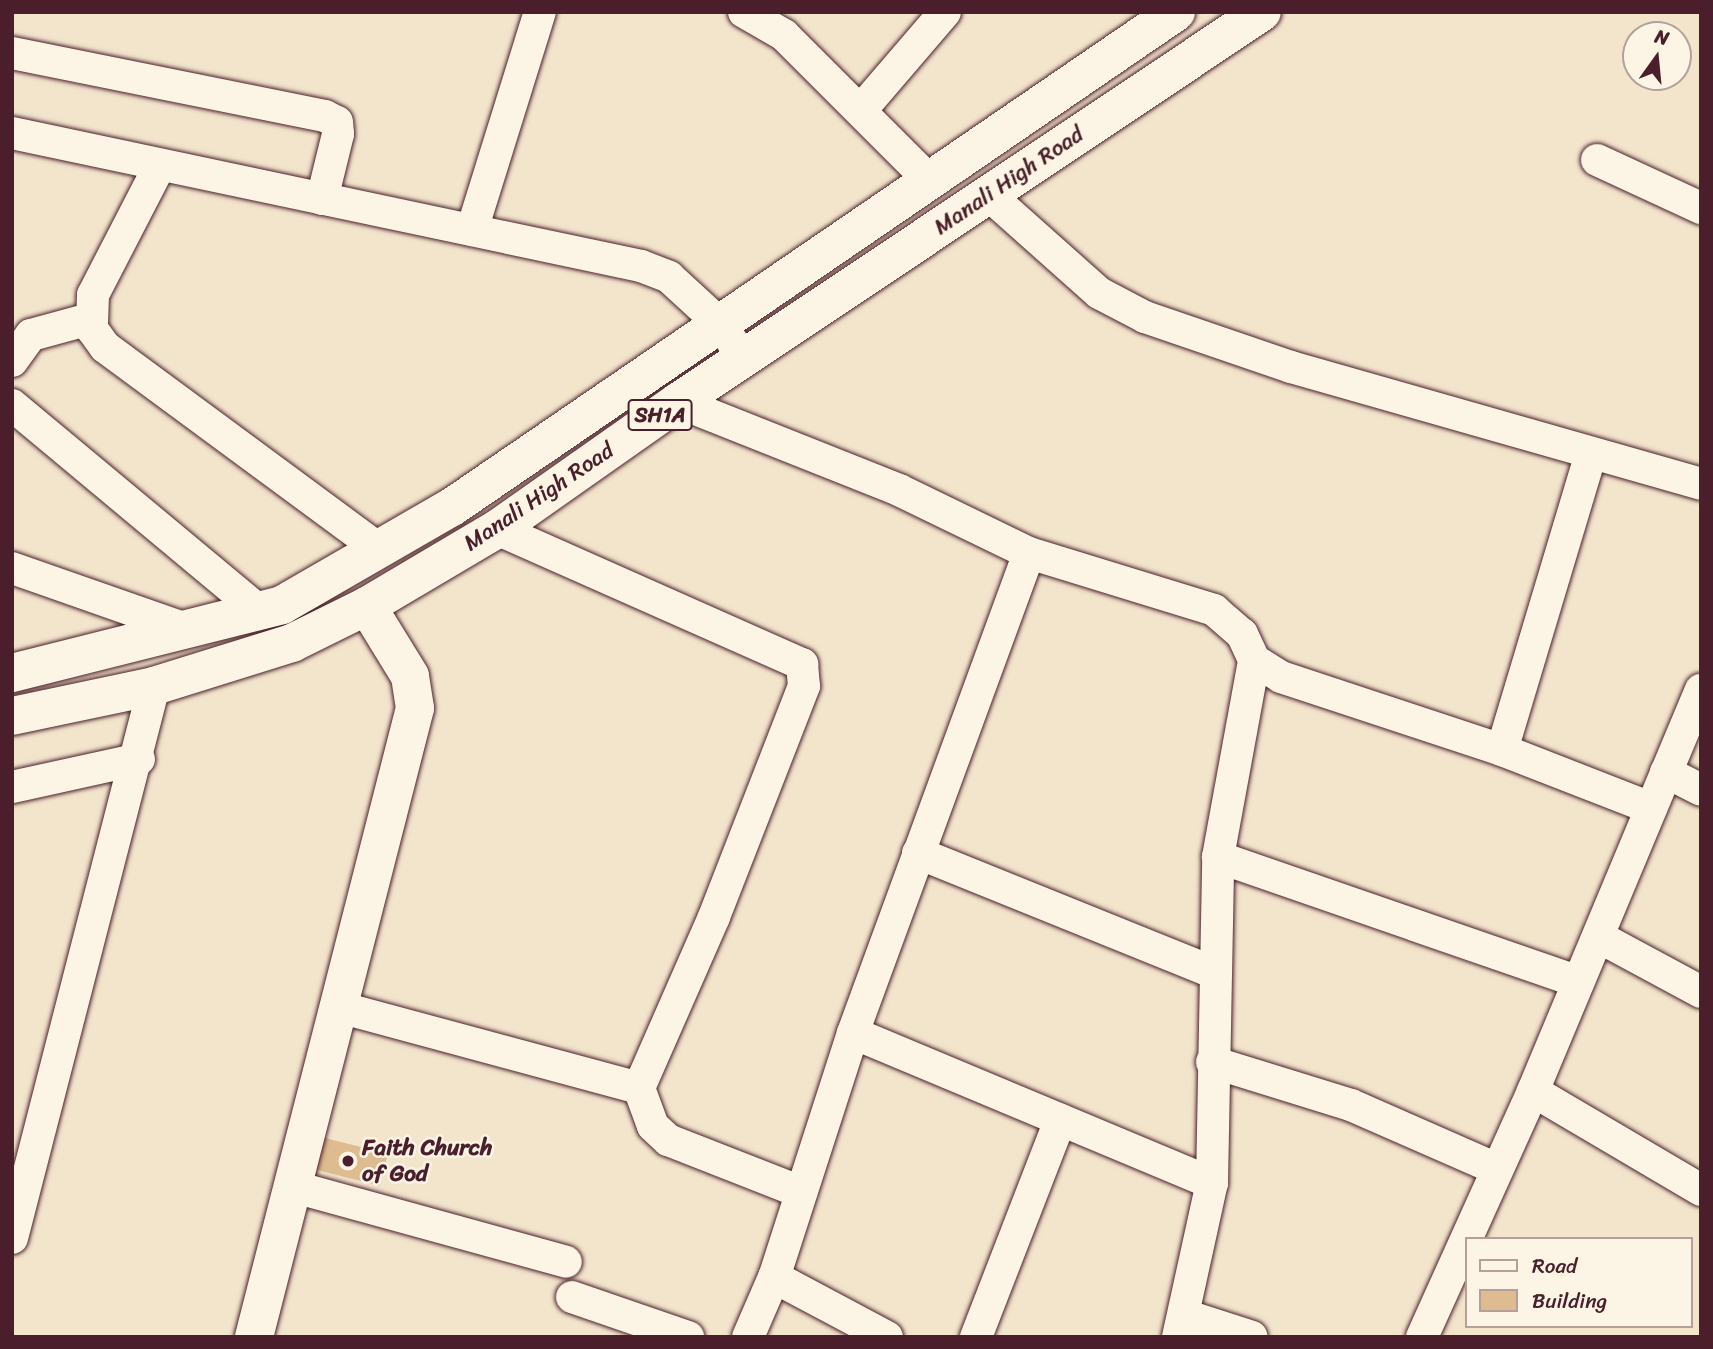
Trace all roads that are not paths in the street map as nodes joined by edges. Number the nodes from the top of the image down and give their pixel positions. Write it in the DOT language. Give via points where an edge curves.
graph roads {
  1 [pos="540,12"];
  2 [pos="744,12"];
  3 [pos="944,12"];
  4 [pos="1176,12"];
  5 [pos="1262,12"];
  6 [pos="792,23"];
  7 [pos="12,54"];
  8 [pos="862,110"];
  9 [pos="12,133"];
  10 [pos="1597,160"];
  11 [pos="160,165"];
  12 [pos="928,179"];
  13 [pos="989,195"];
  14 [pos="322,200"];
  15 [pos="1701,208"];
  16 [pos="472,230"];
  17 [pos="90,319"];
  18 [pos="719,323"];
  19 [pos="744,358"];
  20 [pos="12,361"];
  21 [pos="678,402"];
  22 [pos="12,405"];
  23 [pos="1590,456"];
  24 [pos="1701,484"];
  25 [pos="497,529"];
  26 [pos="379,549"];
  27 [pos="1029,553"];
  28 [pos="12,568"];
  29 [pos="367,606"];
  30 [pos="258,611"];
  31 [pos="186,629"];
  32 [pos="1254,660"];
  33 [pos="12,673"];
  34 [pos="154,686"];
  35 [pos="1701,690"];
  36 [pos="12,716"];
  37 [pos="1502,751"];
  38 [pos="139,759"];
  39 [pos="1666,772"];
  40 [pos="12,787"];
  41 [pos="1701,790"];
  42 [pos="1651,808"];
  43 [pos="918,853"];
  44 [pos="1218,857"];
  45 [pos="1599,937"];
  46 [pos="1213,972"];
  47 [pos="1578,982"];
  48 [pos="1701,992"];
  49 [pos="339,1007"];
  50 [pos="853,1033"];
  51 [pos="1212,1062"];
  52 [pos="639,1088"];
  53 [pos="1533,1091"];
  54 [pos="1060,1120"];
  55 [pos="1497,1169"];
  56 [pos="1212,1183"];
  57 [pos="291,1186"];
  58 [pos="1701,1190"];
  59 [pos="801,1192"];
  60 [pos="1467,1237"];
  61 [pos="12,1238"];
  62 [pos="1464,1243"];
  63 [pos="566,1262"];
  64 [pos="774,1277"];
  65 [pos="572,1297"];
  66 [pos="1181,1326"];
  67 [pos="254,1337"];
  68 [pos="688,1337"];
  69 [pos="748,1337"];
  70 [pos="887,1337"];
  71 [pos="976,1337"];
  72 [pos="1252,1337"];
  73 [pos="1422,1337"];
  1 -- 16 [label="street"];
  2 -- 6 [label="street"];
  3 -- 8 [label="street"];
  4 -- 12 [label="main road, Manali High Road / SH1A"];
  5 -- 13 [label="main road, Manali High Road / SH1A"];
  6 -- 8 [label="street"];
  7 -- 14 [label="street" via="325,116 337,122 338,134"];
  8 -- 12 [label="street"];
  9 -- 11 [label="street"];
  10 -- 15 [label="street"];
  11 -- 14 [label="street"];
  11 -- 17 [label="street" via="93,295"];
  12 -- 18 [label="main road, Manali High Road / SH1A"];
  13 -- 19 [label="main road, Manali High Road / SH1A"];
  13 -- 23 [label="street" via="1098,293 1145,317 1292,367"];
  14 -- 16 [label="street"];
  16 -- 18 [label="street" via="641,266 669,277"];
  17 -- 20 [label="street" via="31,335"];
  17 -- 26 [label="street" via="105,347"];
  18 -- 19 [label="street"];
  18 -- 26 [label="main road, Manali High Road / SH1A" via="452,507"];
  19 -- 21 [label="main road, Manali High Road / SH1A"];
  21 -- 25 [label="main road, Manali High Road / SH1A"];
  21 -- 27 [label="street" via="899,490"];
  22 -- 30 [label="street"];
  23 -- 24 [label="street"];
  23 -- 37 [label="street"];
  25 -- 29 [label="main road, Manali High Road / SH1A"];
  25 -- 52 [label="street" via="794,657 806,673 714,917"];
  26 -- 30 [label="main road, Manali High Road / SH1A" via="282,605"];
  27 -- 32 [label="street" via="1214,610 1242,634"];
  27 -- 43 [label="street"];
  28 -- 31 [label="street"];
  29 -- 34 [label="main road, Manali High Road / SH1A" via="292,643"];
  29 -- 49 [label="main road" via="410,676 415,708"];
  30 -- 31 [label="main road, Manali High Road / SH1A"];
  31 -- 33 [label="main road, Manali High Road / SH1A"];
  32 -- 37 [label="street" via="1281,677"];
  32 -- 44 [label="street"];
  34 -- 36 [label="main road, Manali High Road / SH1A"];
  34 -- 38 [label="street"];
  35 -- 39 [label="street"];
  37 -- 42 [label="street"];
  38 -- 40 [label="street"];
  38 -- 61 [label="street"];
  39 -- 41 [label="street"];
  39 -- 42 [label="street"];
  42 -- 45 [label="street"];
  43 -- 46 [label="street"];
  43 -- 50 [label="street"];
  44 -- 46 [label="street"];
  44 -- 47 [label="street"];
  45 -- 47 [label="street"];
  45 -- 48 [label="street"];
  46 -- 51 [label="street"];
  47 -- 53 [label="street"];
  49 -- 52 [label="street"];
  49 -- 57 [label="main road"];
  50 -- 54 [label="street"];
  50 -- 59 [label="street"];
  51 -- 55 [label="street" via="1351,1105"];
  51 -- 56 [label="street"];
  52 -- 59 [label="street" via="653,1125 668,1140"];
  53 -- 55 [label="street"];
  53 -- 58 [label="street"];
  54 -- 56 [label="street"];
  54 -- 71 [label="street"];
  55 -- 60 [label="street"];
  56 -- 66 [label="street"];
  57 -- 63 [label="street"];
  57 -- 67 [label="main road"];
  59 -- 64 [label="street"];
  62 -- 73 [label="street"];
  64 -- 69 [label="street"];
  64 -- 70 [label="street"];
  65 -- 68 [label="street"];
  66 -- 72 [label="street"];
}
